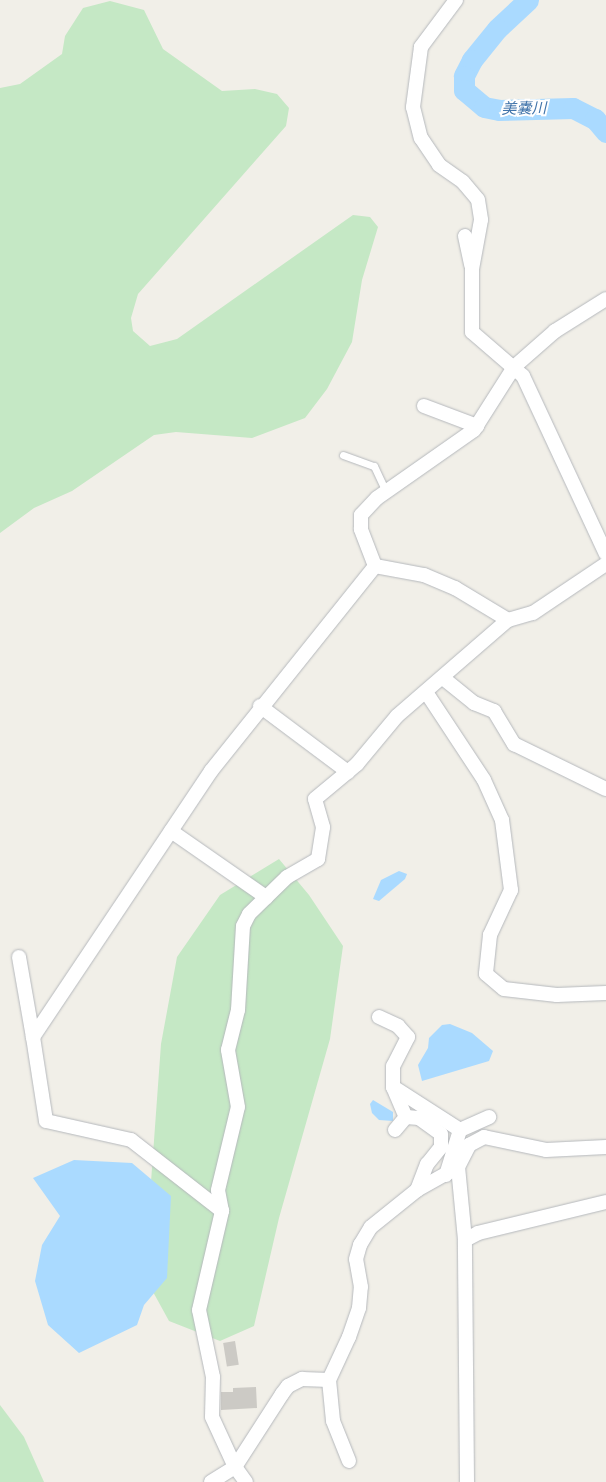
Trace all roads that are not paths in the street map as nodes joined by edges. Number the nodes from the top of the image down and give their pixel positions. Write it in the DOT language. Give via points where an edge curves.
graph roads {
  1 [pos="456,0"];
  2 [pos="465,236"];
  3 [pos="472,269"];
  4 [pos="606,299"];
  5 [pos="514,367"];
  6 [pos="424,406"];
  7 [pos="477,426"];
  8 [pos="343,455"];
  9 [pos="386,492"];
  10 [pos="606,554"];
  11 [pos="606,564"];
  12 [pos="376,566"];
  13 [pos="508,620"];
  14 [pos="443,678"];
  15 [pos="426,692"];
  16 [pos="260,706"];
  17 [pos="348,772"];
  18 [pos="606,789"];
  19 [pos="171,830"];
  20 [pos="266,897"];
  21 [pos="19,957"];
  22 [pos="606,993"];
  23 [pos="379,1017"];
  24 [pos="33,1037"];
  25 [pos="392,1087"];
  26 [pos="406,1116"];
  27 [pos="489,1116"];
  28 [pos="395,1130"];
  29 [pos="460,1130"];
  30 [pos="606,1147"];
  31 [pos="458,1167"];
  32 [pos="446,1176"];
  33 [pos="417,1190"];
  34 [pos="606,1202"];
  35 [pos="222,1211"];
  36 [pos="465,1240"];
  37 [pos="329,1380"];
  38 [pos="349,1461"];
  39 [pos="235,1467"];
  40 [pos="211,1482"];
  41 [pos="246,1482"];
  42 [pos="467,1482"];
  1 -- 3 [label="street" via="421,47 413,107 421,138 439,165 463,182 478,200 481,220"];
  2 -- 3 [label="street"];
  3 -- 5 [label="street" via="472,332"];
  4 -- 5 [label="street" via="555,330"];
  5 -- 7 [label="street"];
  5 -- 10 [label="street" via="523,376"];
  6 -- 7 [label="street"];
  7 -- 9 [label="street" via="438,458"];
  8 -- 9 [label="lane" via="374,466"];
  9 -- 12 [label="street" via="361,515 360,529"];
  11 -- 13 [label="street" via="533,613"];
  12 -- 13 [label="street" via="432,578"];
  12 -- 16 [label="street"];
  13 -- 14 [label="street"];
  14 -- 15 [label="street"];
  14 -- 18 [label="street" via="474,703 494,711 514,744"];
  15 -- 17 [label="street" via="396,716"];
  15 -- 22 [label="street" via="484,780 502,820 511,890 490,935 486,974 504,988 557,995"];
  16 -- 17 [label="street"];
  16 -- 19 [label="street"];
  17 -- 20 [label="street" via="315,799 323,827 318,859 287,878"];
  19 -- 20 [label="street"];
  19 -- 24 [label="street"];
  20 -- 35 [label="street" via="249,914 243,926 238,1010 228,1050 238,1107 218,1190"];
  21 -- 24 [label="street"];
  23 -- 25 [label="street" via="398,1026 408,1037 392,1066"];
  24 -- 35 [label="street" via="46,1121 131,1140"];
  25 -- 26 [label="street"];
  25 -- 29 [label="street"];
  26 -- 28 [label="street"];
  26 -- 33 [label="street" via="420,1118 440,1134 441,1147 427,1164"];
  27 -- 29 [label="street"];
  29 -- 32 [label="street"];
  30 -- 31 [label="street" via="546,1150 484,1137 469,1145"];
  31 -- 32 [label="street"];
  31 -- 36 [label="street"];
  32 -- 33 [label="street"];
  33 -- 37 [label="street" via="371,1227 360,1245 356,1259 359,1308 350,1337"];
  34 -- 36 [label="street" via="478,1233"];
  35 -- 39 [label="street" via="199,1310 213,1377 212,1417"];
  36 -- 42 [label="street"];
  37 -- 38 [label="street" via="333,1421"];
  37 -- 39 [label="street" via="307,1378 288,1386"];
  39 -- 40 [label="street"];
  39 -- 41 [label="street"];
}
